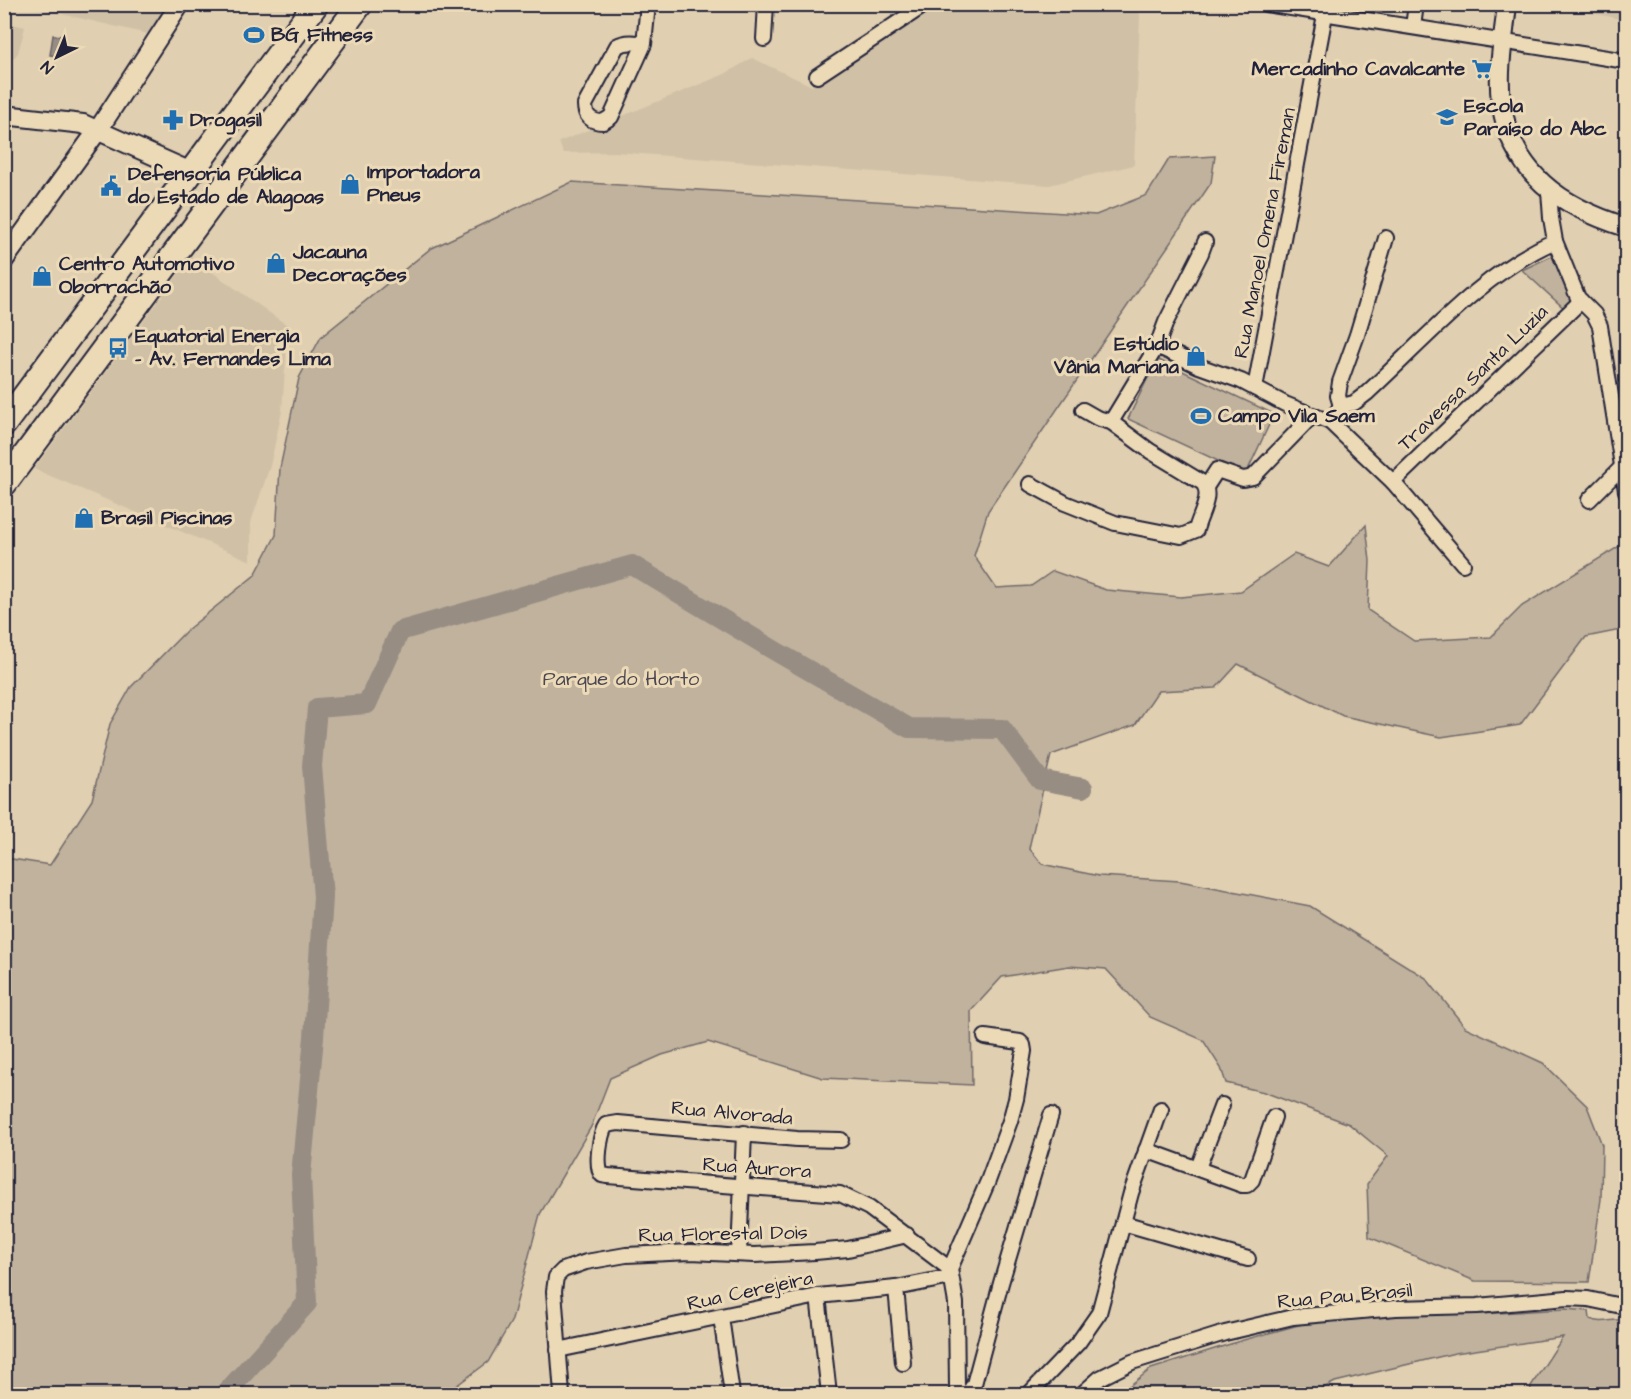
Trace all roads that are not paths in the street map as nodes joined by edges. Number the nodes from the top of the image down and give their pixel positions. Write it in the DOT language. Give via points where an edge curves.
graph roads {
  1 [pos="180,4"];
  2 [pos="316,4"];
  3 [pos="360,4"];
  4 [pos="648,4"];
  5 [pos="766,4"];
  6 [pos="1266,4"];
  7 [pos="1416,4"];
  8 [pos="1507,4"];
  9 [pos="1327,9"];
  10 [pos="921,10"];
  11 [pos="1413,27"];
  12 [pos="764,39"];
  13 [pos="1503,43"];
  14 [pos="644,44"];
  15 [pos="1626,61"];
  16 [pos="817,75"];
  17 [pos="4,114"];
  18 [pos="98,130"];
  19 [pos="191,172"];
  20 [pos="1549,190"];
  21 [pos="1626,227"];
  22 [pos="1386,238"];
  23 [pos="1555,241"];
  24 [pos="1204,242"];
  25 [pos="4,260"];
  26 [pos="1581,301"];
  27 [pos="1156,346"];
  28 [pos="1255,388"];
  29 [pos="1341,406"];
  30 [pos="1083,410"];
  31 [pos="1313,415"];
  32 [pos="1111,422"];
  33 [pos="1329,423"];
  34 [pos="4,424"];
  35 [pos="1623,465"];
  36 [pos="1393,482"];
  37 [pos="4,484"];
  38 [pos="1030,484"];
  39 [pos="1206,487"];
  40 [pos="1626,491"];
  41 [pos="1589,500"];
  42 [pos="1463,564"];
  43 [pos="985,1037"];
  44 [pos="1222,1105"];
  45 [pos="1161,1109"];
  46 [pos="1051,1115"];
  47 [pos="1274,1117"];
  48 [pos="618,1123"];
  49 [pos="744,1133"];
  50 [pos="841,1140"];
  51 [pos="1146,1150"];
  52 [pos="1198,1168"];
  53 [pos="742,1187"];
  54 [pos="1123,1223"];
  55 [pos="907,1235"];
  56 [pos="739,1254"];
  57 [pos="1248,1259"];
  58 [pos="951,1273"];
  59 [pos="896,1288"];
  60 [pos="818,1296"];
  61 [pos="1626,1307"];
  62 [pos="721,1317"];
  63 [pos="558,1350"];
  64 [pos="903,1363"];
  65 [pos="562,1395"];
  66 [pos="732,1395"];
  67 [pos="829,1395"];
  68 [pos="962,1395"];
  69 [pos="968,1395"];
  70 [pos="1029,1395"];
  71 [pos="1082,1395"];
  1 -- 18 [label="street"];
  2 -- 19 [label="highway"];
  3 -- 37 [label="highway"];
  4 -- 14 [label="street"];
  5 -- 12 [label="street"];
  6 -- 9 [label="street"];
  7 -- 11 [label="street"];
  8 -- 13 [label="street"];
  9 -- 11 [label="street"];
  9 -- 28 [label="street, Rua Manoel Omena Fireman"];
  10 -- 16 [label="street"];
  11 -- 13 [label="street"];
  13 -- 15 [label="street"];
  13 -- 20 [label="street" via="1500,76 1506,122 1527,167"];
  14 -- 14 [label="street" via="617,46 585,105 593,121 603,122 611,117"];
  17 -- 18 [label="street" via="83,124"];
  18 -- 19 [label="street"];
  18 -- 25 [label="street"];
  19 -- 34 [label="highway"];
  20 -- 21 [label="street" via="1577,208"];
  20 -- 23 [label="street"];
  22 -- 29 [label="street" via="1340,382"];
  23 -- 26 [label="street"];
  23 -- 29 [label="street" via="1492,279 1366,393 1354,403"];
  24 -- 27 [label="street"];
  26 -- 35 [label="street" via="1600,326"];
  26 -- 36 [label="street, Travessa Santa Luzia"];
  27 -- 28 [label="street"];
  27 -- 32 [label="street"];
  28 -- 31 [label="street"];
  29 -- 33 [label="street"];
  30 -- 32 [label="street"];
  31 -- 33 [label="street"];
  31 -- 39 [label="street" via="1253,477 1243,479 1217,470"];
  32 -- 39 [label="street"];
  33 -- 36 [label="street"];
  35 -- 40 [label="street"];
  35 -- 41 [label="street"];
  36 -- 42 [label="street"];
  38 -- 39 [label="street" via="1100,518 1180,536 1197,530 1207,498"];
  43 -- 58 [label="street" via="1020,1042 1024,1051 1010,1121"];
  44 -- 52 [label="street"];
  45 -- 51 [label="street"];
  46 -- 69 [label="street"];
  47 -- 52 [label="street" via="1251,1182 1246,1185"];
  48 -- 49 [label="street, Rua Alvorada"];
  48 -- 53 [label="street, Rua Aurora" via="606,1125 602,1131 598,1168 602,1175"];
  49 -- 50 [label="street, Rua Alvorada"];
  49 -- 53 [label="street"];
  51 -- 52 [label="street"];
  51 -- 54 [label="street"];
  53 -- 55 [label="street, Rua Aurora" via="840,1194"];
  53 -- 56 [label="street"];
  54 -- 57 [label="street"];
  54 -- 70 [label="street" via="1100,1313 1078,1343"];
  55 -- 56 [label="street, Rua Florestal Dois" via="848,1249"];
  55 -- 58 [label="street, Rua Aurora"];
  56 -- 63 [label="street, Rua Florestal Dois" via="653,1252 586,1262 563,1270 556,1277 554,1291"];
  58 -- 59 [label="street, Rua Cerejeira"];
  58 -- 68 [label="street" via="956,1303 956,1377"];
  59 -- 60 [label="street, Rua Cerejeira"];
  59 -- 64 [label="street"];
  60 -- 62 [label="street, Rua Cerejeira"];
  60 -- 67 [label="street"];
  61 -- 71 [label="street, Rua Pau Brasil" via="1567,1298 1293,1317 1132,1362 1100,1378"];
  62 -- 63 [label="street, Rua Cerejeira"];
  62 -- 66 [label="street"];
  63 -- 65 [label="street"];
}
